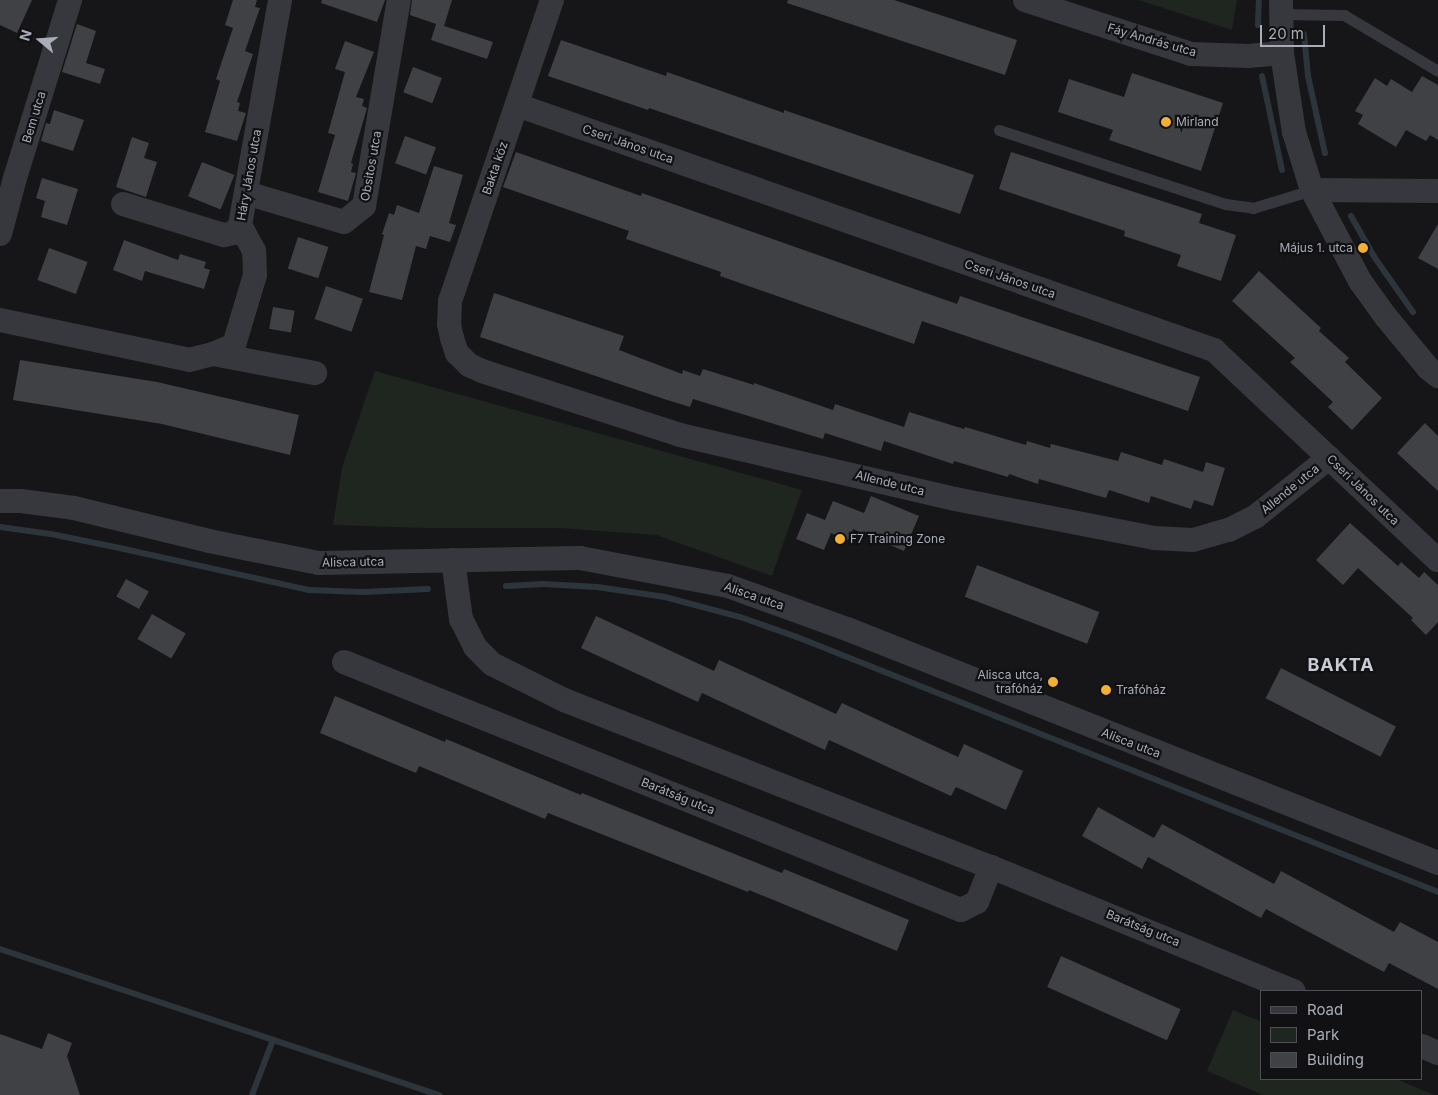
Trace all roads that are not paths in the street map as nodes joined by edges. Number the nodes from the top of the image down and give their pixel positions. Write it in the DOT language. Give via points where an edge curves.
graph roads {
  1 [pos="70,0"];
  2 [pos="280,0"];
  3 [pos="399,0"];
  4 [pos="552,0"];
  5 [pos="1025,0"];
  6 [pos="1280,7"];
  7 [pos="1282,53"];
  8 [pos="1438,71"];
  9 [pos="517,105"];
  10 [pos="999,130"];
  11 [pos="1312,190"];
  12 [pos="1438,191"];
  13 [pos="246,193"];
  14 [pos="122,204"];
  15 [pos="240,225"];
  16 [pos="0,234"];
  17 [pos="0,320"];
  18 [pos="452,338"];
  19 [pos="213,354"];
  20 [pos="316,373"];
  21 [pos="1438,376"];
  22 [pos="1329,458"];
  23 [pos="0,501"];
  24 [pos="453,560"];
  25 [pos="1438,560"];
  26 [pos="344,662"];
  27 [pos="1438,863"];
  28 [pos="991,867"];
  29 [pos="1292,990"];
  30 [pos="1423,1046"];
  31 [pos="1438,1052"];
  1 -- 16 [label="street, Bem utca"];
  2 -- 13 [label="street, Háry János utca"];
  3 -- 13 [label="street, Obsitos utca" via="364,206 344,222"];
  4 -- 9 [label="street, Bakta köz"];
  5 -- 7 [label="street, Fáy András utca" via="1191,54 1248,56"];
  6 -- 7 [label="street"];
  6 -- 8 [label="lane" via="1344,15"];
  7 -- 11 [label="street" via="1294,132"];
  9 -- 18 [label="street, Bakta köz" via="450,301"];
  9 -- 22 [label="street, Cseri János utca" via="1214,350"];
  10 -- 11 [label="lane" via="1226,204 1253,208"];
  11 -- 12 [label="street"];
  11 -- 21 [label="street" via="1360,281 1386,317"];
  13 -- 15 [label="street, Háry János utca"];
  14 -- 15 [label="street, Háry János utca" via="224,235 234,233"];
  15 -- 19 [label="street" via="254,251 255,275 234,346"];
  17 -- 19 [label="street" via="189,360"];
  18 -- 22 [label="street, Allende utca" via="457,353 469,365 482,371 680,435 955,499 1146,537 1193,540 1229,530 1255,517"];
  19 -- 20 [label="street"];
  22 -- 25 [label="street, Cseri János utca"];
  23 -- 24 [label="street, Alisca utca" via="74,508 209,541 319,563"];
  24 -- 27 [label="street, Alisca utca" via="580,558 728,586 848,630"];
  24 -- 28 [label="street, Barátság utca" via="461,619 475,646 492,664 564,700"];
  26 -- 28 [label="street, Barátság utca" via="961,910 977,902"];
  28 -- 29 [label="street, Barátság utca"];
  30 -- 31 [label="street"];
}
